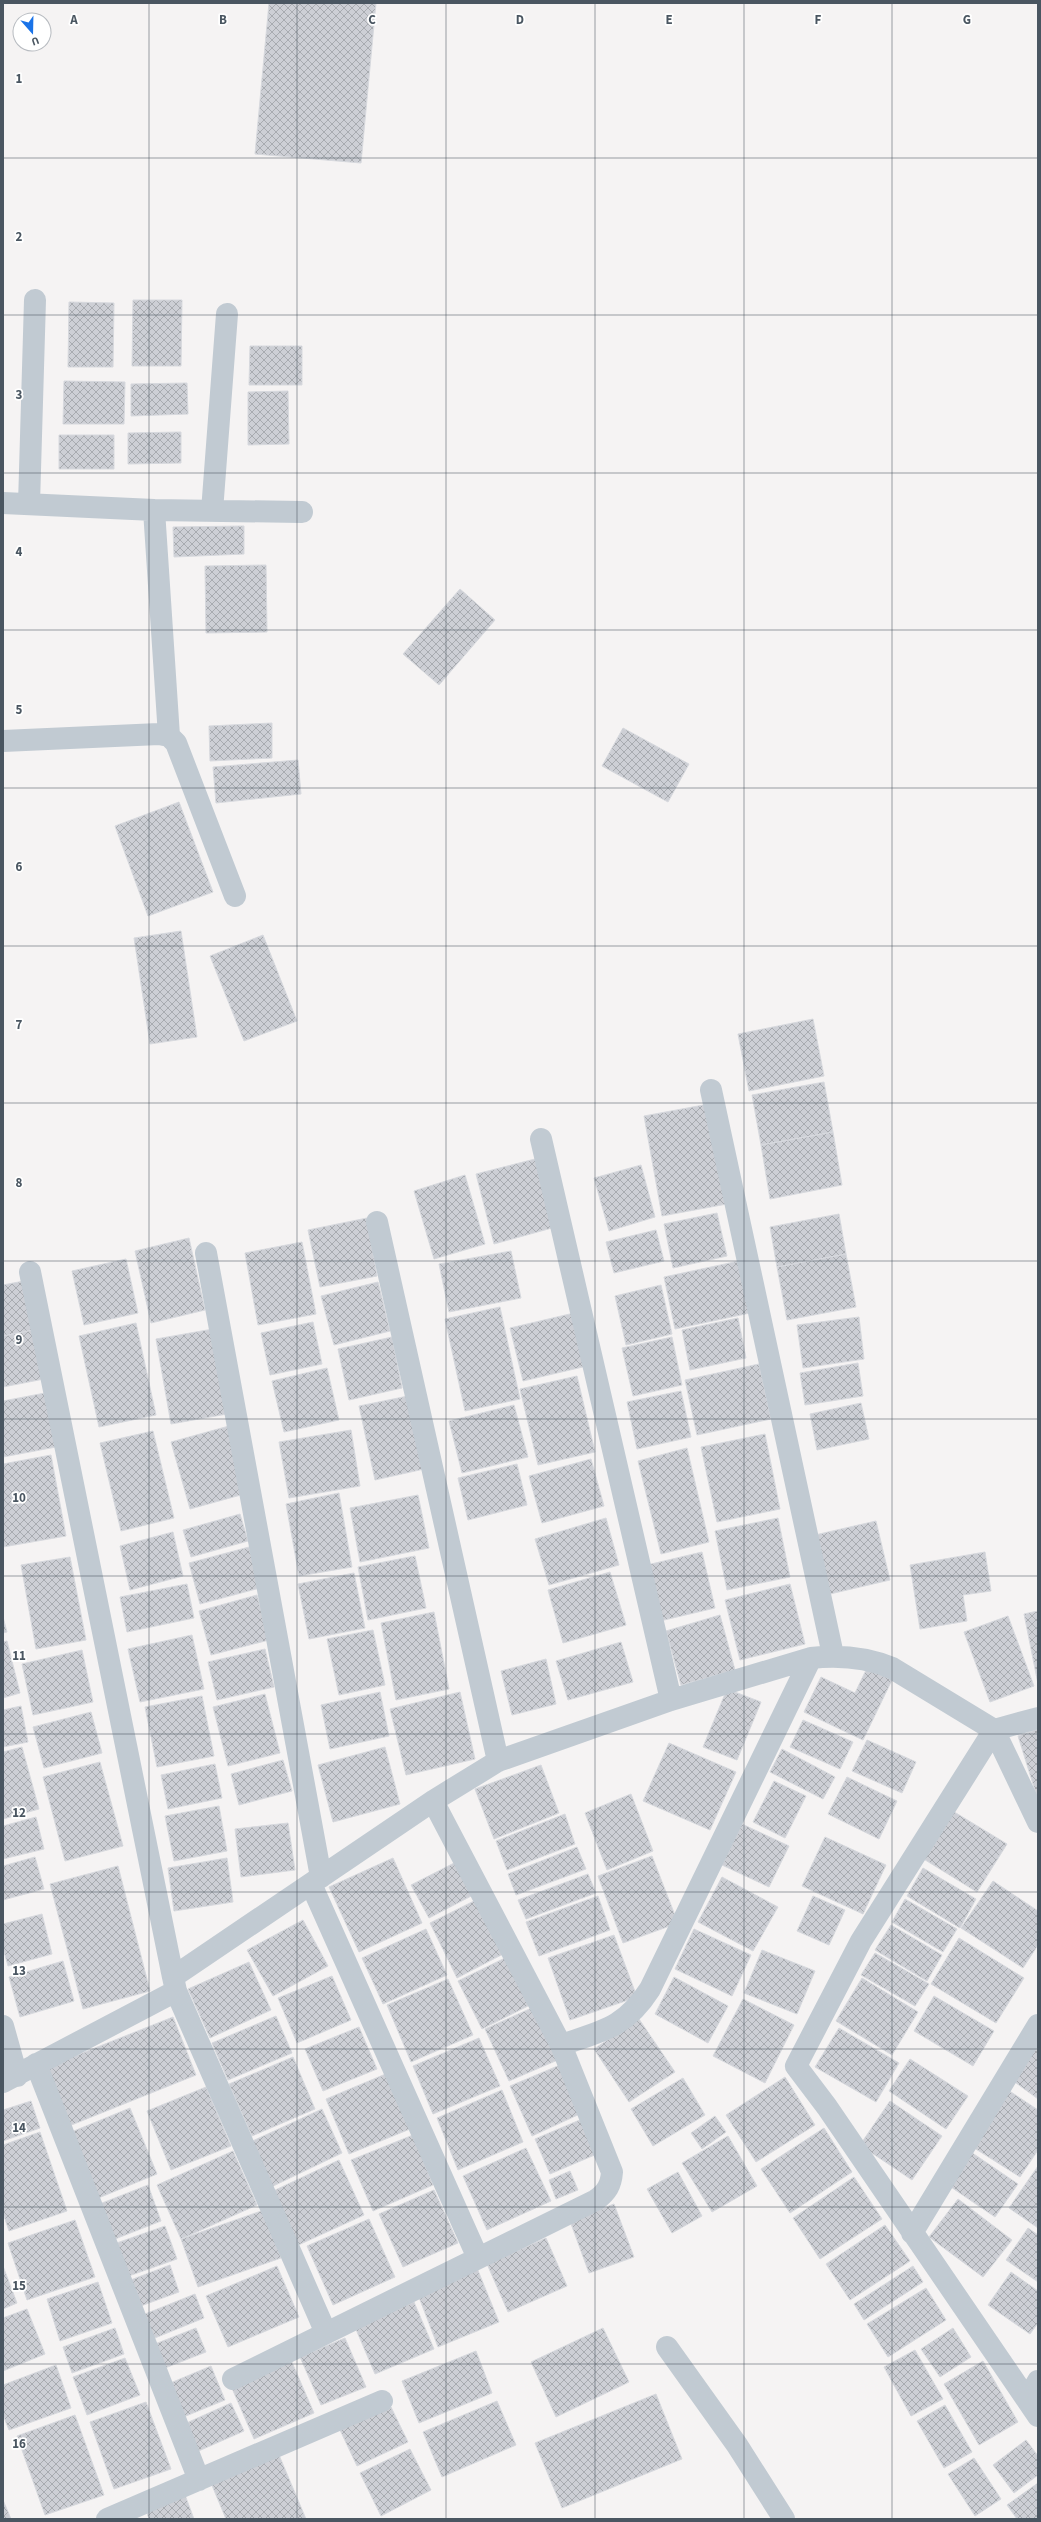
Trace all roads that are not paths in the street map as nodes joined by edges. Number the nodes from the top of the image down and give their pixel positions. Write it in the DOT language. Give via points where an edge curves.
graph roads {
  1 [pos="35,300"];
  2 [pos="227,314"];
  3 [pos="3,503"];
  4 [pos="29,504"];
  5 [pos="154,510"];
  6 [pos="212,511"];
  7 [pos="302,512"];
  8 [pos="169,736"];
  9 [pos="3,741"];
  10 [pos="235,896"];
  11 [pos="711,1090"];
  12 [pos="541,1139"];
  13 [pos="376,1222"];
  14 [pos="206,1254"];
  15 [pos="30,1272"];
  16 [pos="833,1655"];
  17 [pos="811,1658"];
  18 [pos="671,1700"];
  19 [pos="1038,1718"];
  20 [pos="994,1730"];
  21 [pos="498,1761"];
  22 [pos="433,1801"];
  23 [pos="1038,1822"];
  24 [pos="316,1880"];
  25 [pos="175,1984"];
  26 [pos="1038,2025"];
  27 [pos="3,2026"];
  28 [pos="561,2045"];
  29 [pos="36,2064"];
  30 [pos="10,2079"];
  31 [pos="912,2233"];
  32 [pos="478,2258"];
  33 [pos="326,2333"];
  34 [pos="667,2347"];
  35 [pos="233,2379"];
  36 [pos="1038,2381"];
  37 [pos="382,2401"];
  38 [pos="1032,2408"];
  39 [pos="199,2480"];
  40 [pos="107,2519"];
  41 [pos="784,2519"];
  1 -- 4 [label="street"];
  2 -- 6 [label="street"];
  3 -- 4 [label="street"];
  4 -- 5 [label="street"];
  5 -- 6 [label="street"];
  5 -- 8 [label="street"];
  6 -- 7 [label="street"];
  8 -- 9 [label="street" via="159,734"];
  8 -- 10 [label="street" via="176,743"];
  11 -- 16 [label="street"];
  12 -- 18 [label="street"];
  13 -- 21 [label="street"];
  14 -- 24 [label="street"];
  15 -- 25 [label="street"];
  16 -- 17 [label="street"];
  16 -- 20 [label="street" via="874,1660 892,1668"];
  17 -- 18 [label="street"];
  17 -- 28 [label="street" via="650,1989 637,2008 622,2021 606,2030"];
  18 -- 21 [label="street"];
  19 -- 20 [label="street"];
  20 -- 23 [label="street"];
  20 -- 31 [label="street" via="861,1941 796,2066"];
  21 -- 22 [label="street"];
  22 -- 24 [label="street"];
  22 -- 28 [label="street"];
  24 -- 25 [label="street"];
  24 -- 32 [label="street"];
  25 -- 29 [label="street"];
  25 -- 33 [label="street"];
  26 -- 31 [label="street"];
  27 -- 30 [label="street"];
  28 -- 32 [label="street" via="608,2160 612,2172 611,2183 605,2193 596,2200"];
  29 -- 30 [label="street"];
  29 -- 39 [label="street"];
  31 -- 38 [label="street"];
  32 -- 33 [label="street"];
  33 -- 35 [label="street"];
  34 -- 41 [label="street" via="737,2445"];
  36 -- 38 [label="street"];
  37 -- 39 [label="street"];
  39 -- 40 [label="street"];
}
